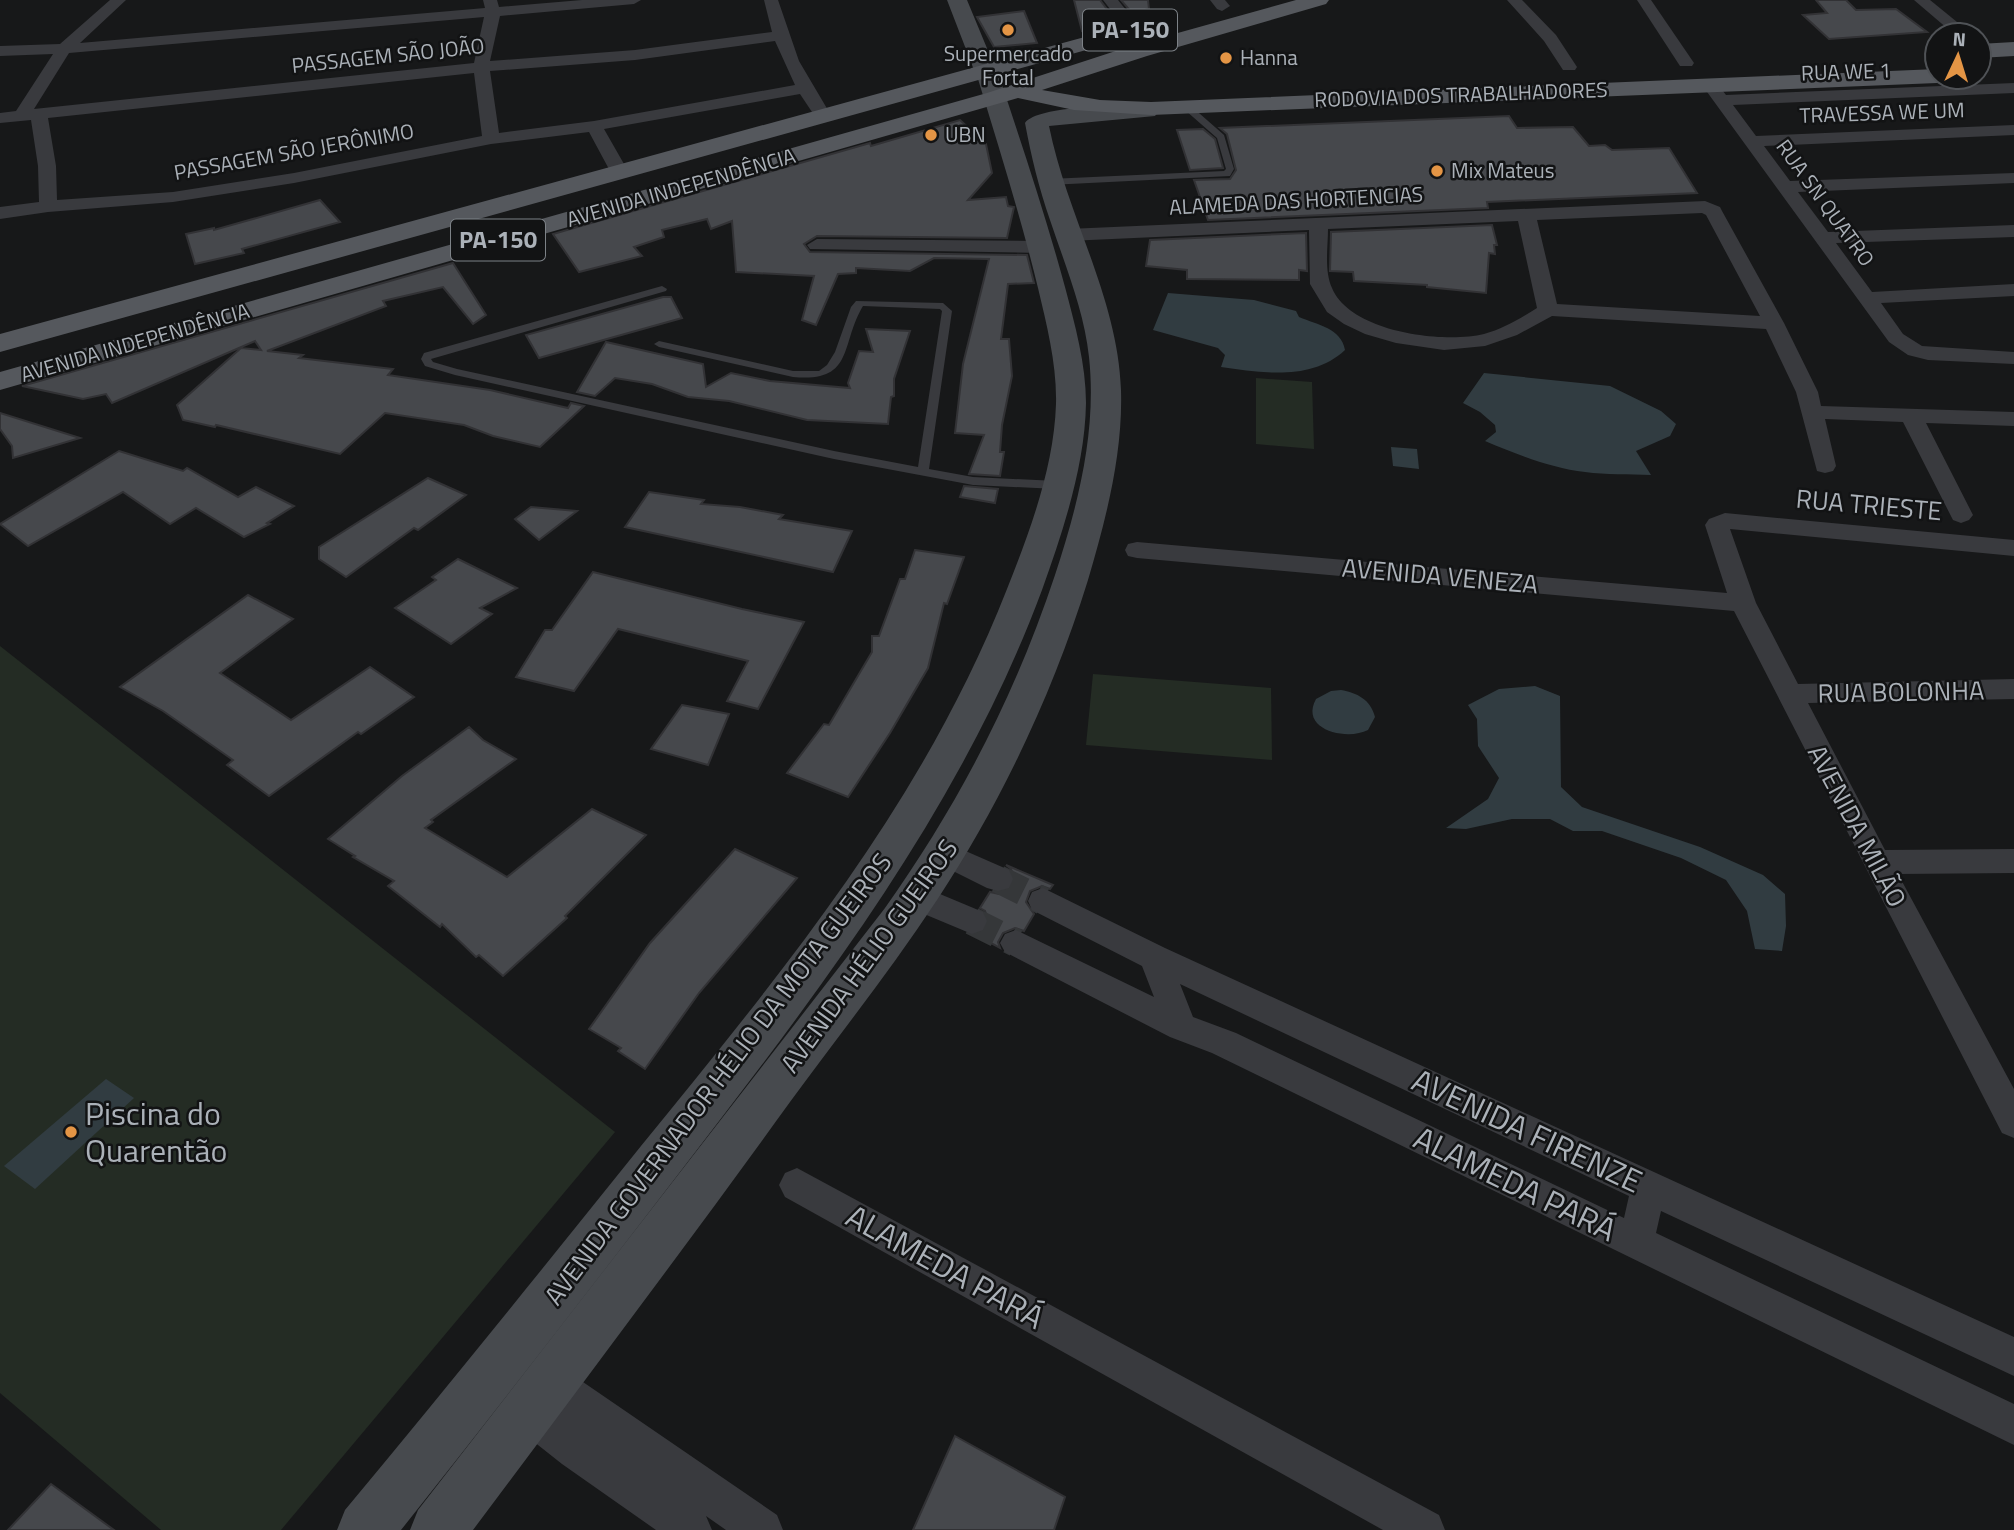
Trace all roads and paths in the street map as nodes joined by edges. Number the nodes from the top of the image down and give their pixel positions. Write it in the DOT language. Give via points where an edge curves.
graph roads {
  1 [pos="119,0"];
  2 [pos="634,0"];
  3 [pos="771,0"];
  4 [pos="957,0"];
  5 [pos="1110,0"];
  6 [pos="1243,0"];
  7 [pos="1319,0"];
  8 [pos="1514,0"];
  9 [pos="1644,0"];
  10 [pos="1921,0"];
  11 [pos="1219,3"];
  12 [pos="491,6"];
  13 [pos="1196,13"];
  14 [pos="1947,21"];
  15 [pos="1158,23"];
  16 [pos="1133,29"];
  17 [pos="779,36"];
  18 [pos="64,49"];
  19 [pos="1993,49"];
  20 [pos="2014,49"];
  21 [pos="0,51"];
  22 [pos="1713,62"];
  23 [pos="1686,63"];
  24 [pos="1660,64"];
  25 [pos="1569,66"];
  26 [pos="1595,66"];
  27 [pos="481,68"];
  28 [pos="1542,68"];
  29 [pos="994,69"];
  30 [pos="1071,75"];
  31 [pos="1993,76"];
  32 [pos="1923,77"];
  33 [pos="2012,78"];
  34 [pos="1117,82"];
  35 [pos="803,89"];
  36 [pos="1716,92"];
  37 [pos="1188,108"];
  38 [pos="1147,111"];
  39 [pos="31,114"];
  40 [pos="0,117"];
  41 [pos="824,117"];
  42 [pos="594,127"];
  43 [pos="2014,130"];
  44 [pos="491,139"];
  45 [pos="1752,141"];
  46 [pos="619,171"];
  47 [pos="2014,178"];
  48 [pos="1049,183"];
  49 [pos="1785,187"];
  50 [pos="48,205"];
  51 [pos="0,213"];
  52 [pos="1526,213"];
  53 [pos="1319,223"];
  54 [pos="2014,231"];
  55 [pos="1822,238"];
  56 [pos="1055,241"];
  57 [pos="817,245"];
  58 [pos="663,289"];
  59 [pos="2014,290"];
  60 [pos="1866,298"];
  61 [pos="1548,310"];
  62 [pos="1774,323"];
  63 [pos="0,343"];
  64 [pos="659,344"];
  65 [pos="2014,358"];
  66 [pos="0,381"];
  67 [pos="1812,412"];
  68 [pos="1912,417"];
  69 [pos="2014,419"];
  70 [pos="1825,466"];
  71 [pos="923,471"];
  72 [pos="1058,485"];
  73 [pos="1961,514"];
  74 [pos="1719,523"];
  75 [pos="2014,548"];
  76 [pos="1137,550"];
  77 [pos="1743,603"];
  78 [pos="2014,689"];
  79 [pos="1788,694"];
  80 [pos="945,854"];
  81 [pos="2014,861"];
  82 [pos="1876,862"];
  83 [pos="998,879"];
  84 [pos="916,898"];
  85 [pos="1043,901"];
  86 [pos="972,921"];
  87 [pos="1016,943"];
  88 [pos="1154,957"];
  89 [pos="1181,1027"];
  90 [pos="2002,1077"];
  91 [pos="2014,1122"];
  92 [pos="797,1185"];
  93 [pos="1649,1188"];
  94 [pos="1636,1242"];
  95 [pos="2012,1355"];
  96 [pos="539,1397"];
  97 [pos="2014,1425"];
  98 [pos="365,1530"];
  99 [pos="438,1530"];
  100 [pos="691,1530"];
  101 [pos="762,1530"];
  102 [pos="1424,1530"];
  1 -- 18 [label="street"];
  2 -- 12 [label="street"];
  3 -- 17 [label="street"];
  4 -- 29 [label="main road, AVENIDA GOVERNADOR HÉLIO DA MOTA GUEIROS"];
  5 -- 16 [label="street"];
  6 -- 11 [label="main road, PA-150"];
  7 -- 30 [label="main road, AVENIDA INDEPENDÊNCIA / PA-150"];
  8 -- 25 [label="street"];
  9 -- 23 [label="street"];
  10 -- 14 [label="street"];
  11 -- 13 [label="main road, PA-150"];
  12 -- 18 [label="street"];
  12 -- 27 [label="street"];
  15 -- 16 [label="main road, AVENIDA INDEPENDÊNCIA / PA-150"];
  16 -- 29 [label="main road, AVENIDA INDEPENDÊNCIA / PA-150"];
  17 -- 27 [label="street, PASSAGEM SÃO JOÃO" via="635,55"];
  17 -- 35 [label="street"];
  18 -- 21 [label="street"];
  18 -- 39 [label="street"];
  19 -- 20 [label="main road"];
  22 -- 23 [label="main road"];
  23 -- 24 [label="main road"];
  25 -- 26 [label="main road, RODOVIA DOS TRABALHADORES"];
  25 -- 28 [label="main road, RODOVIA DOS TRABALHADORES"];
  27 -- 39 [label="street, PASSAGEM SÃO JOÃO"];
  27 -- 44 [label="street"];
  29 -- 30 [label="main road, AVENIDA INDEPENDÊNCIA / PA-150"];
  29 -- 38 [label="main road, RODOVIA DOS TRABALHADORES" via="1070,103"];
  29 -- 41 [label="main road, AVENIDA INDEPENDÊNCIA / PA-150"];
  29 -- 56 [label="main road, AVENIDA GOVERNADOR HÉLIO DA MOTA GUEIROS"];
  29 -- 66 [label="main road, AVENIDA INDEPENDÊNCIA / PA-150"];
  30 -- 34 [label="main road"];
  31 -- 33 [label="main road"];
  32 -- 36 [label="main road, RODOVIA DOS TRABALHADORES"];
  33 -- 36 [label="street, RUA WE 1"];
  35 -- 41 [label="street"];
  35 -- 42 [label="street, PASSAGEM SÃO JERÔNIMO"];
  36 -- 37 [label="main road, RODOVIA DOS TRABALHADORES"];
  36 -- 45 [label="street, RUA SN QUATRO"];
  37 -- 38 [label="main road, RODOVIA DOS TRABALHADORES"];
  37 -- 48 [label="lane" via="1221,137 1230,169 1227,174"];
  38 -- 48 [label="main road, AVENIDA HÉLIO GUEIROS" via="1041,120 1037,123"];
  39 -- 40 [label="street, PASSAGEM SÃO JOÃO"];
  39 -- 50 [label="street" via="47,166"];
  41 -- 46 [label="main road, AVENIDA INDEPENDÊNCIA / PA-150"];
  42 -- 44 [label="street, PASSAGEM SÃO JERÔNIMO"];
  42 -- 46 [label="street"];
  43 -- 45 [label="street, TRAVESSA WE UM"];
  44 -- 50 [label="street, PASSAGEM SÃO JERÔNIMO" via="173,197"];
  45 -- 49 [label="street, RUA SN QUATRO"];
  46 -- 63 [label="main road, AVENIDA INDEPENDÊNCIA / PA-150"];
  47 -- 49 [label="street"];
  48 -- 56 [label="main road, AVENIDA HÉLIO GUEIROS"];
  49 -- 55 [label="street, RUA SN QUATRO"];
  50 -- 51 [label="street, PASSAGEM SÃO JERÔNIMO"];
  52 -- 53 [label="street, ALAMEDA DAS HORTENCIAS"];
  52 -- 61 [label="street"];
  52 -- 62 [label="street, ALAMEDA DAS HORTENCIAS" via="1705,207 1713,211"];
  53 -- 56 [label="street, ALAMEDA DAS HORTENCIAS"];
  53 -- 61 [label="street" via="1322,290 1330,304 1367,328 1423,341 1482,341"];
  54 -- 55 [label="street"];
  55 -- 60 [label="street, RUA SN QUATRO"];
  56 -- 57 [label="street, ALAMEDA DAS HORTENCIAS"];
  56 -- 72 [label="main road, AVENIDA GOVERNADOR HÉLIO DA MOTA GUEIROS" via="1071,407"];
  56 -- 80 [label="main road, AVENIDA HÉLIO GUEIROS" via="1092,304 1106,386 1096,486 1061,611 1026,703"];
  58 -- 71 [label="lane" via="426,359 456,372"];
  59 -- 60 [label="street"];
  60 -- 65 [label="street, RUA SN QUATRO" via="1906,346 1928,354"];
  61 -- 62 [label="street"];
  62 -- 67 [label="street"];
  64 -- 71 [label="lane" via="811,376 826,372 836,360 860,303 943,306 947,311"];
  67 -- 68 [label="street"];
  67 -- 70 [label="street"];
  68 -- 69 [label="street"];
  68 -- 73 [label="street"];
  71 -- 72 [label="lane" via="973,481"];
  72 -- 98 [label="main road, AVENIDA GOVERNADOR HÉLIO DA MOTA GUEIROS" via="1028,583 988,680 933,789 866,892 710,1097"];
  74 -- 75 [label="street, RUA TRIESTE"];
  74 -- 77 [label="street, AVENIDA MILÃO"];
  76 -- 77 [label="street, AVENIDA VENEZA"];
  77 -- 79 [label="street, AVENIDA MILÃO"];
  78 -- 79 [label="street, RUA BOLONHA"];
  79 -- 82 [label="street, AVENIDA MILÃO"];
  80 -- 83 [label="street"];
  80 -- 84 [label="main road, AVENIDA HÉLIO GUEIROS"];
  81 -- 82 [label="street"];
  82 -- 90 [label="street, AVENIDA MILÃO"];
  84 -- 86 [label="street"];
  84 -- 96 [label="main road, AVENIDA HÉLIO GUEIROS"];
  85 -- 88 [label="street, AVENIDA FIRENZE"];
  87 -- 89 [label="street, ALAMEDA PARÁ"];
  88 -- 89 [label="street"];
  88 -- 93 [label="street, AVENIDA FIRENZE"];
  89 -- 94 [label="street, ALAMEDA PARÁ"];
  90 -- 91 [label="street, AVENIDA MILÃO"];
  92 -- 102 [label="street, ALAMEDA PARÁ"];
  93 -- 94 [label="street"];
  93 -- 95 [label="street, AVENIDA FIRENZE"];
  94 -- 97 [label="street, ALAMEDA PARÁ"];
  96 -- 99 [label="main road, AVENIDA HÉLIO GUEIROS"];
  96 -- 100 [label="street" via="576,1450"];
  96 -- 101 [label="street" via="597,1418"];
}
